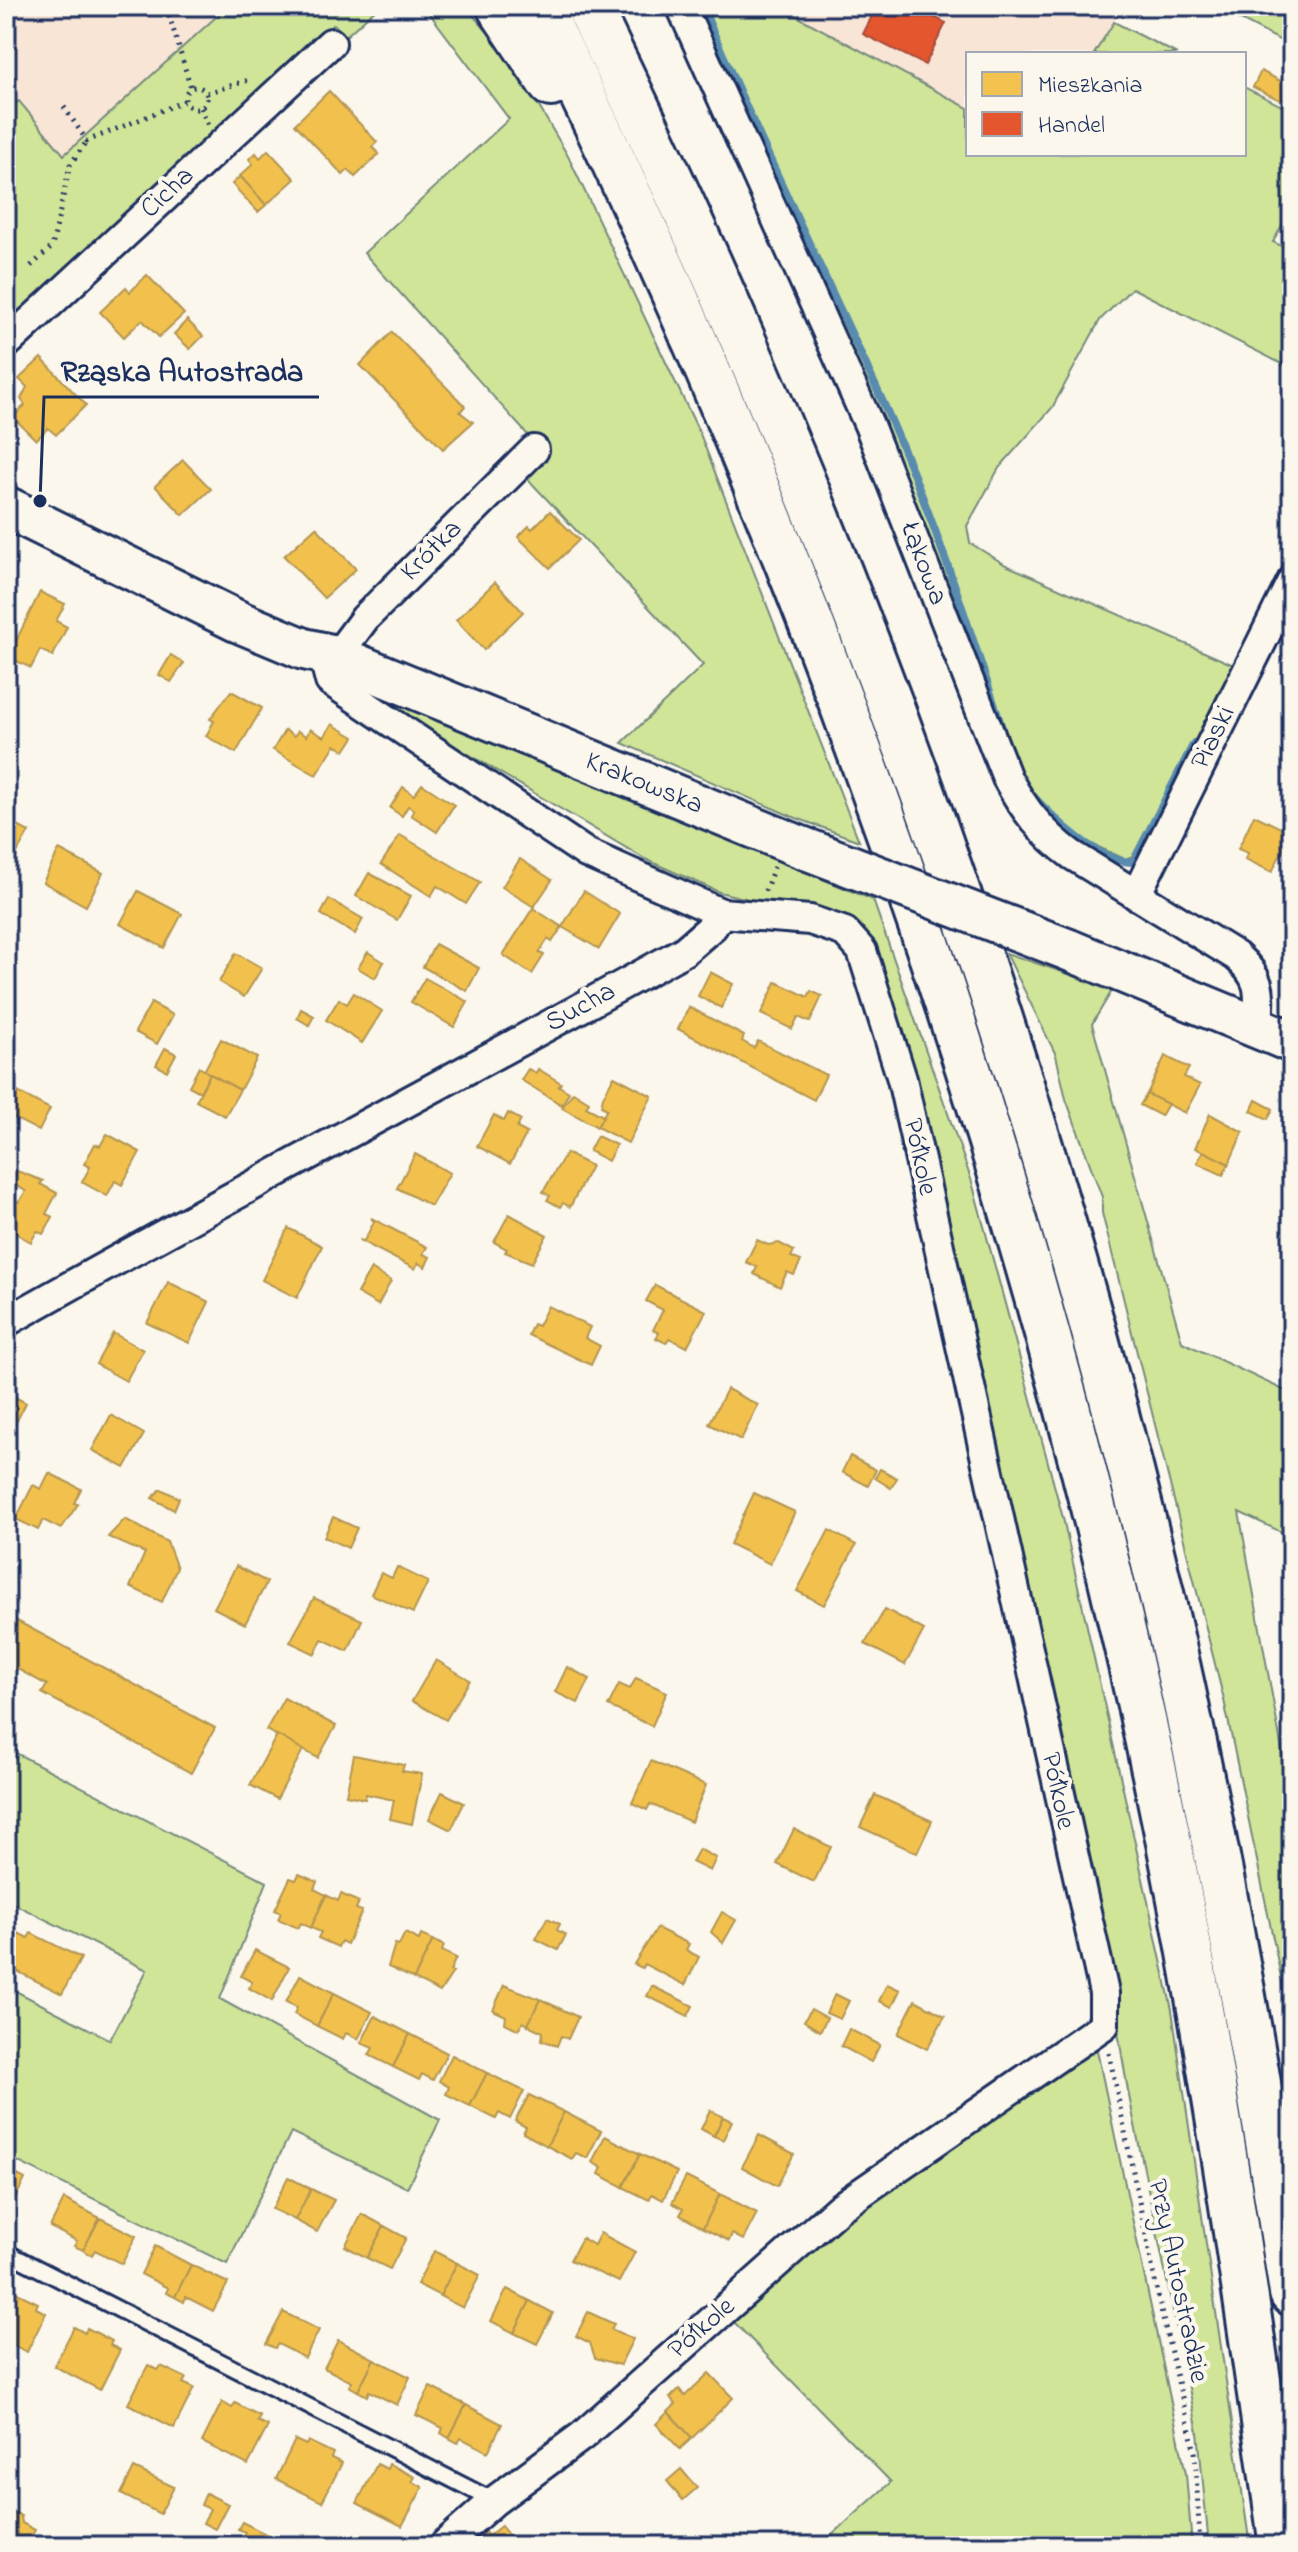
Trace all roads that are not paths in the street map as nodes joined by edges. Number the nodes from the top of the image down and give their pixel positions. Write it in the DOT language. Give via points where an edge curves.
graph roads {
  1 [pos="499,6"];
  2 [pos="539,6"];
  3 [pos="588,6"];
  4 [pos="681,6"];
  5 [pos="331,43"];
  6 [pos="647,235"];
  7 [pos="6,344"];
  8 [pos="534,450"];
  9 [pos="6,507"];
  10 [pos="1292,581"];
  11 [pos="336,656"];
  12 [pos="1136,895"];
  13 [pos="721,913"];
  14 [pos="1275,1036"];
  15 [pos="6,1322"];
  16 [pos="6,2252"];
  17 [pos="1292,2293"];
  18 [pos="494,2501"];
  19 [pos="443,2546"];
  20 [pos="1282,2546"];
  1 -- 6 [label="highway"];
  2 -- 6 [label="highway"];
  3 -- 17 [label="highway" via="655,143 828,541 923,792 1027,1101 1160,1592 1227,1908"];
  4 -- 12 [label="street, Łąkowa" via="869,425 1007,778 1023,809 1047,836"];
  5 -- 7 [label="street, Cicha"];
  6 -- 20 [label="highway" via="773,528 895,850 977,1098 1059,1379 1134,1685 1184,1921 1226,2161"];
  8 -- 11 [label="street, Krótka" via="365,618"];
  9 -- 11 [label="street, Krakowska" via="237,621 304,649"];
  10 -- 12 [label="street, Piaski"];
  11 -- 13 [label="street" via="327,669 330,681 586,853"];
  11 -- 14 [label="street, Krakowska, bridge"];
  12 -- 14 [label="street, Łąkowa" via="1254,971"];
  13 -- 15 [label="street, Sucha" via="684,951"];
  13 -- 18 [label="street, Półkole" via="810,920 845,932 862,951 902,1079 1104,1993 1104,2025 839,2208 582,2436"];
  16 -- 18 [label="lane"];
  18 -- 19 [label="street, Półkole"];
}
